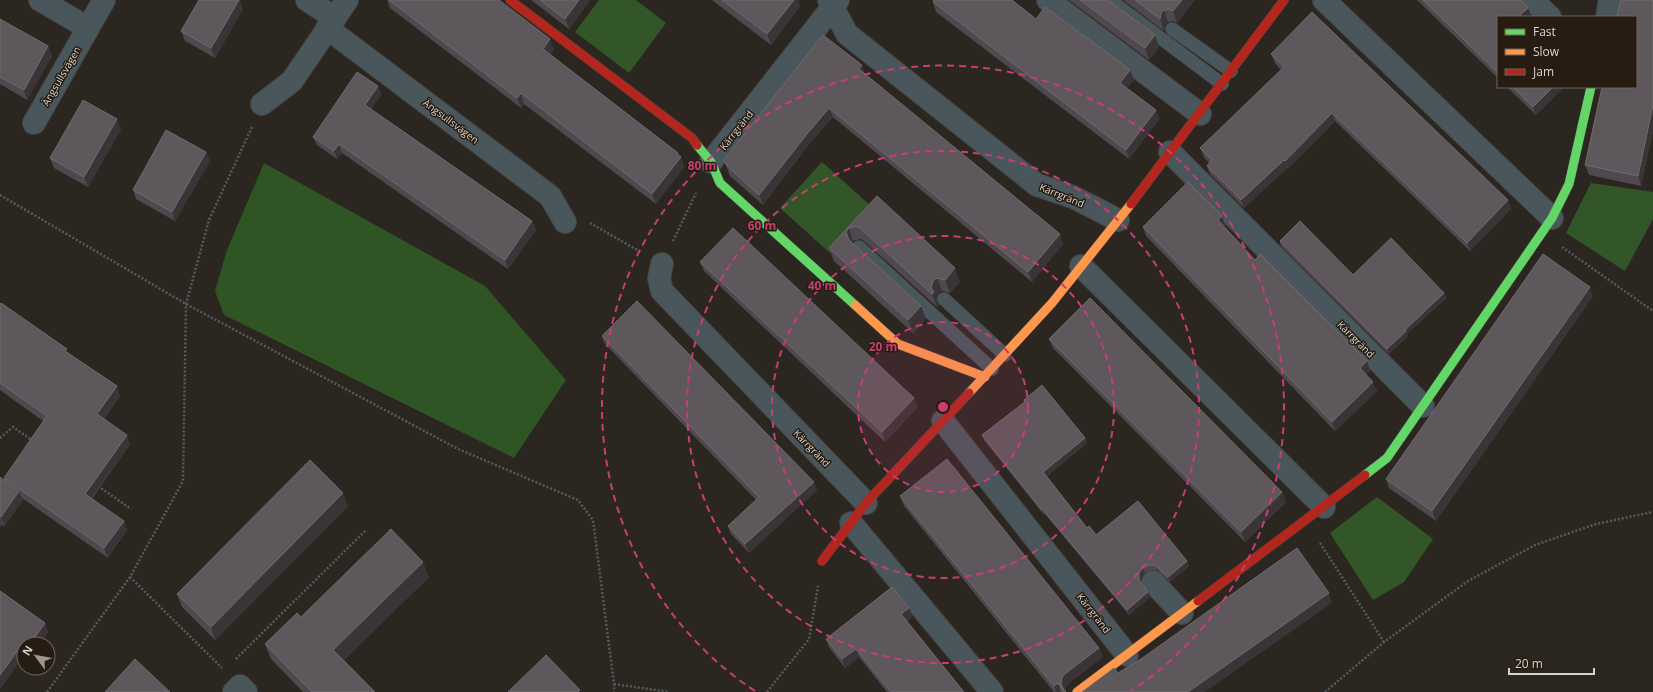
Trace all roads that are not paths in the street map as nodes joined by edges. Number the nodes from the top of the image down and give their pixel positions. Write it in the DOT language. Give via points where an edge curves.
graph roads {
  1 [pos="40,0"];
  2 [pos="104,0"];
  3 [pos="347,0"];
  4 [pos="510,0"];
  5 [pos="1048,0"];
  6 [pos="1110,0"];
  7 [pos="1284,0"];
  8 [pos="1324,0"];
  9 [pos="1532,0"];
  10 [pos="1610,0"];
  11 [pos="833,2"];
  12 [pos="323,11"];
  13 [pos="1549,16"];
  14 [pos="1607,16"];
  15 [pos="88,28"];
  16 [pos="1172,29"];
  17 [pos="1231,71"];
  18 [pos="1222,84"];
  19 [pos="1591,88"];
  20 [pos="262,104"];
  21 [pos="1200,114"];
  22 [pos="34,124"];
  23 [pos="1170,152"];
  24 [pos="711,162"];
  25 [pos="1118,220"];
  26 [pos="565,222"];
  27 [pos="1548,225"];
  28 [pos="859,247"];
  29 [pos="662,264"];
  30 [pos="1081,266"];
  31 [pos="944,299"];
  32 [pos="1004,355"];
  33 [pos="988,373"];
  34 [pos="1423,406"];
  35 [pos="943,421"];
  36 [pos="866,503"];
  37 [pos="1324,507"];
  38 [pos="851,523"];
  39 [pos="822,561"];
  40 [pos="1153,582"];
  41 [pos="1182,614"];
  42 [pos="1127,655"];
  43 [pos="992,692"];
  44 [pos="1077,692"];
  1 -- 15 [label="street"];
  2 -- 15 [label="street, Ängsullsvägen"];
  3 -- 12 [label="street"];
  4 -- 24 [label="street" via="692,138"];
  5 -- 21 [label="street"];
  6 -- 18 [label="lane"];
  7 -- 17 [label="street"];
  8 -- 27 [label="street"];
  9 -- 13 [label="street"];
  10 -- 14 [label="street"];
  11 -- 24 [label="street, Kärrgränd"];
  11 -- 25 [label="street, Kärrgränd" via="847,34 1037,186 1073,197"];
  12 -- 20 [label="street" via="292,81"];
  12 -- 26 [label="street, Ängsullsvägen" via="550,196"];
  15 -- 22 [label="street, Ängsullsvägen"];
  16 -- 17 [label="lane"];
  17 -- 18 [label="street"];
  18 -- 21 [label="street"];
  19 -- 27 [label="street" via="1570,184"];
  21 -- 23 [label="street"];
  23 -- 25 [label="street"];
  23 -- 34 [label="street, Kärrgränd"];
  24 -- 33 [label="street" via="720,183 898,344"];
  25 -- 30 [label="street"];
  27 -- 34 [label="street"];
  28 -- 33 [label="lane" via="931,314"];
  29 -- 36 [label="street, Kärrgränd" via="659,278 662,292"];
  30 -- 32 [label="street" via="1052,303"];
  30 -- 37 [label="street"];
  31 -- 32 [label="lane"];
  32 -- 33 [label="street"];
  33 -- 35 [label="street"];
  34 -- 37 [label="street" via="1387,458"];
  35 -- 36 [label="street"];
  35 -- 42 [label="street, Kärrgränd"];
  36 -- 38 [label="street"];
  37 -- 41 [label="street"];
  38 -- 39 [label="street"];
  38 -- 43 [label="street"];
  40 -- 41 [label="street"];
  41 -- 42 [label="street"];
  42 -- 44 [label="street"];
}
